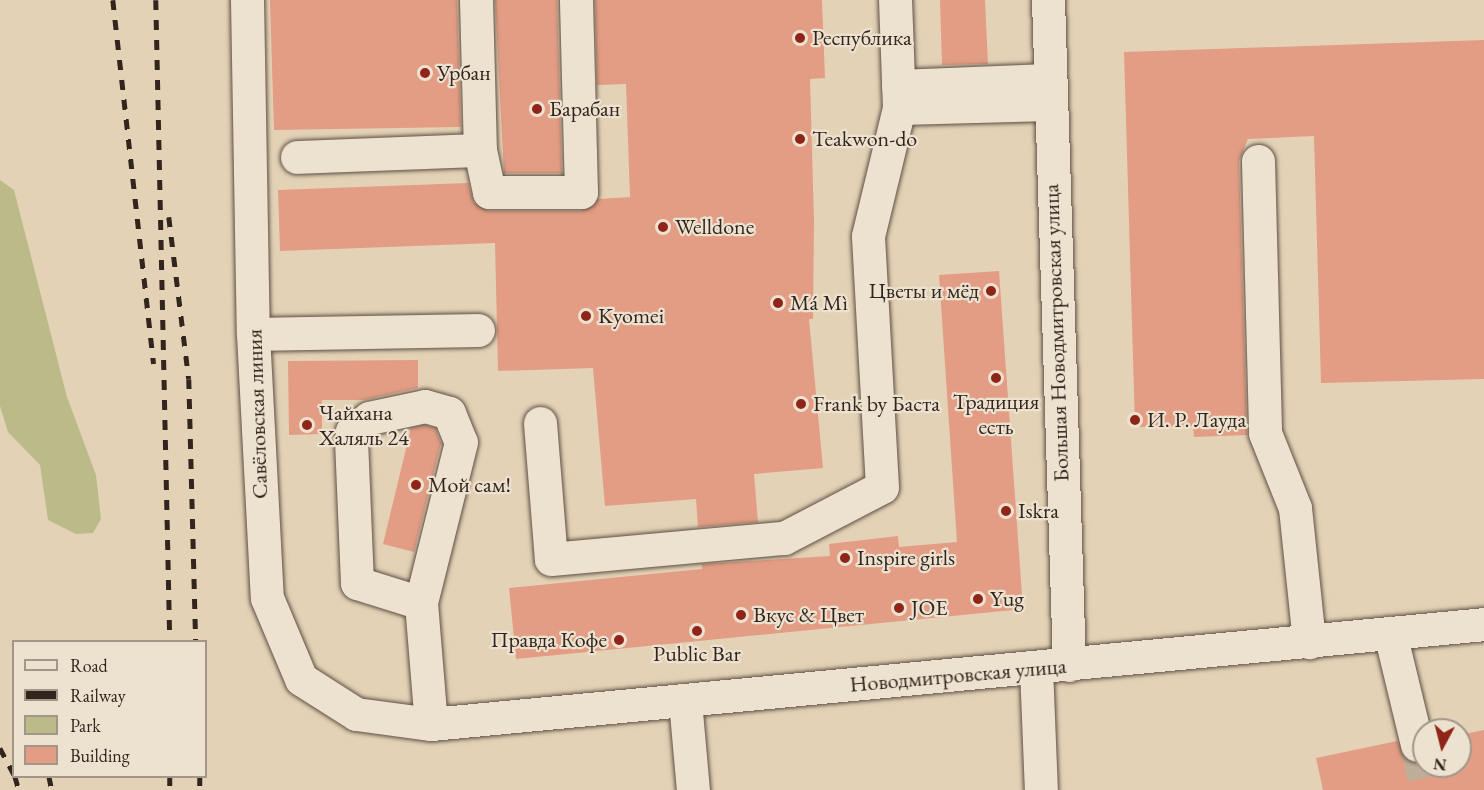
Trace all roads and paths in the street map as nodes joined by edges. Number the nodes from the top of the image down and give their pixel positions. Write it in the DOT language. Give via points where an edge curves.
graph roads {
  1 [pos="247,0"];
  2 [pos="476,0"];
  3 [pos="576,0"];
  4 [pos="895,0"];
  5 [pos="1048,0"];
  6 [pos="1049,92"];
  7 [pos="899,97"];
  8 [pos="480,150"];
  9 [pos="297,157"];
  10 [pos="1258,161"];
  11 [pos="478,330"];
  12 [pos="253,334"];
  13 [pos="540,423"];
  14 [pos="421,603"];
  15 [pos="1484,624"];
  16 [pos="1390,633"];
  17 [pos="1309,642"];
  18 [pos="1069,665"];
  19 [pos="1036,668"];
  20 [pos="685,701"];
  21 [pos="1412,723"];
  22 [pos="431,724"];
  23 [pos="693,790"];
  24 [pos="1041,790"];
  1 -- 12 [label="street, Савёловская линия"];
  2 -- 8 [label="street"];
  3 -- 8 [label="street" via="581,192 489,192"];
  4 -- 7 [label="street"];
  5 -- 6 [label="street, Большая Новодмитровская улица"];
  6 -- 7 [label="street"];
  6 -- 18 [label="street, Большая Новодмитровская улица"];
  7 -- 13 [label="street" via="868,236 882,486 784,538 551,559"];
  8 -- 9 [label="street"];
  10 -- 17 [label="street" via="1265,433 1295,508"];
  11 -- 12 [label="street"];
  12 -- 22 [label="street, Савёловская линия" via="267,598 282,642 301,679 356,714"];
  14 -- 14 [label="street" via="461,442 449,413 425,406 369,418 352,431 351,441 357,584"];
  14 -- 22 [label="street"];
  15 -- 16 [label="street, Новодмитровская улица"];
  16 -- 17 [label="street, Новодмитровская улица"];
  16 -- 21 [label="street"];
  17 -- 18 [label="street, Новодмитровская улица"];
  18 -- 19 [label="street, Новодмитровская улица"];
  19 -- 20 [label="street, Новодмитровская улица"];
  19 -- 24 [label="street"];
  20 -- 22 [label="street, Новодмитровская улица"];
  20 -- 23 [label="street"];
}
